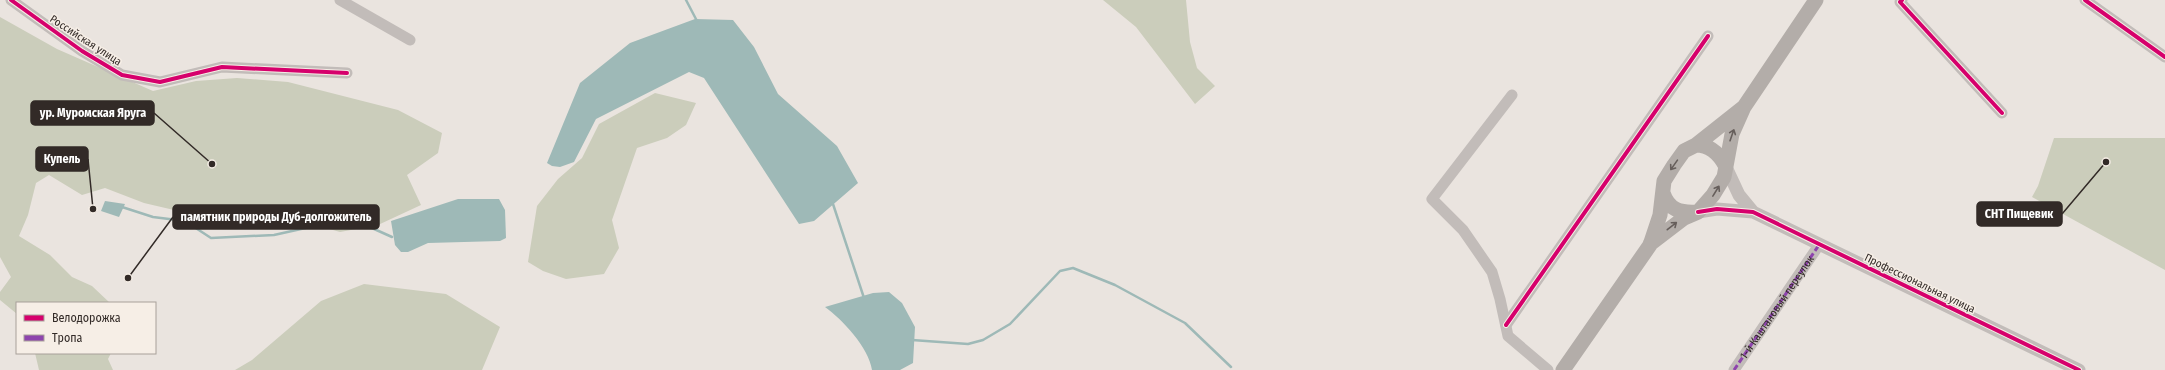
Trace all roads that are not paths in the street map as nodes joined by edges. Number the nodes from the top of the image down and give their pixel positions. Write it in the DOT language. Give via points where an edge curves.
graph roads {
  1 [pos="11,0"];
  2 [pos="340,0"];
  3 [pos="1816,0"];
  4 [pos="1902,0"];
  5 [pos="2085,0"];
  6 [pos="1708,36"];
  7 [pos="410,40"];
  8 [pos="2165,57"];
  9 [pos="347,73"];
  10 [pos="1512,94"];
  11 [pos="1744,107"];
  12 [pos="2002,113"];
  13 [pos="1696,145"];
  14 [pos="1725,165"];
  15 [pos="1663,193"];
  16 [pos="1698,212"];
  17 [pos="1754,212"];
  18 [pos="1650,245"];
  19 [pos="1819,245"];
  20 [pos="1506,325"];
  21 [pos="1548,370"];
  22 [pos="1563,370"];
  23 [pos="1734,370"];
  24 [pos="2078,370"];
  1 -- 9 [label="street, Российская улица" via="82,51 122,75 160,82 222,68"];
  2 -- 7 [label="street"];
  3 -- 11 [label="main road"];
  4 -- 12 [label="street" via="1900,2"];
  5 -- 8 [label="street"];
  6 -- 20 [label="street"];
  10 -- 20 [label="street" via="1432,199 1463,230 1492,272"];
  11 -- 13 [label="main road"];
  14 -- 11 [label="main road, one-way" via="1732,134"];
  13 -- 14 [label="main road" via="1710,148 1719,155"];
  13 -- 15 [label="main road, one-way" via="1684,152 1674,165 1664,181"];
  16 -- 14 [label="main road, one-way" via="1721,183"];
  14 -- 17 [label="street" via="1739,196"];
  15 -- 16 [label="main road" via="1677,211"];
  15 -- 18 [label="main road" via="1660,215"];
  16 -- 17 [label="street" via="1717,209"];
  18 -- 16 [label="main road, one-way" via="1684,218"];
  17 -- 19 [label="street, Профессиональная улица"];
  18 -- 22 [label="main road"];
  19 -- 23 [label="street, 1-й Каштановый переулок"];
  19 -- 24 [label="street, Профессиональная улица"];
  20 -- 21 [label="street" via="1508,336"];
}
